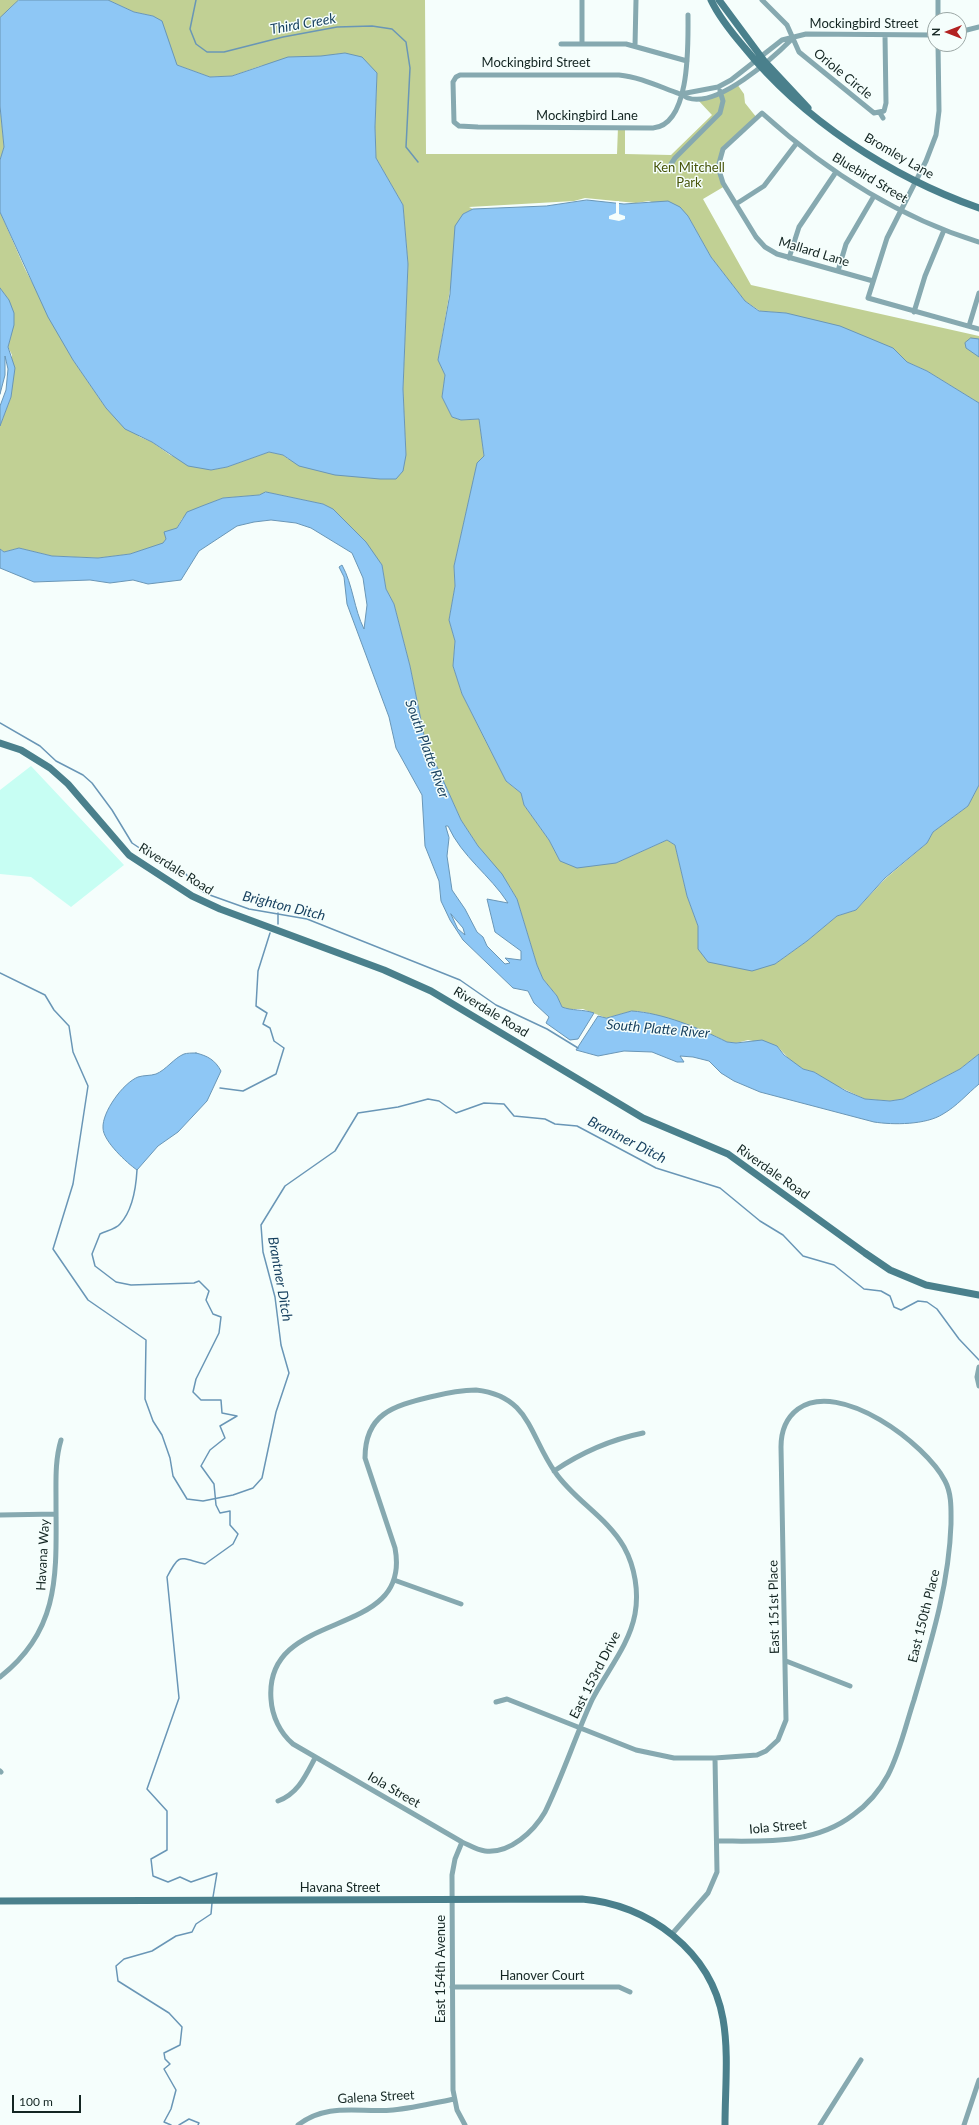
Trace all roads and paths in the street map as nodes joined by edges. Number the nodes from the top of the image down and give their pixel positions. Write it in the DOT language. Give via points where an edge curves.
graph roads {
  1 [pos="582,0"];
  2 [pos="636,0"];
  3 [pos="711,0"];
  4 [pos="719,0"];
  5 [pos="762,0"];
  6 [pos="938,0"];
  7 [pos="938,12"];
  8 [pos="688,14"];
  9 [pos="979,27"];
  10 [pos="967,30"];
  11 [pos="885,34"];
  12 [pos="927,35"];
  13 [pos="793,38"];
  14 [pos="561,44"];
  15 [pos="582,44"];
  16 [pos="635,46"];
  17 [pos="938,52"];
  18 [pos="757,58"];
  19 [pos="687,61"];
  20 [pos="763,64"];
  21 [pos="718,87"];
  22 [pos="721,93"];
  23 [pos="681,94"];
  24 [pos="880,113"];
  25 [pos="883,118"];
  26 [pos="472,127"];
  27 [pos="796,144"];
  28 [pos="671,164"];
  29 [pos="836,172"];
  30 [pos="719,173"];
  31 [pos="915,181"];
  32 [pos="874,196"];
  33 [pos="736,204"];
  34 [pos="979,208"];
  35 [pos="901,210"];
  36 [pos="944,230"];
  37 [pos="979,242"];
  38 [pos="789,258"];
  39 [pos="838,271"];
  40 [pos="873,281"];
  41 [pos="979,293"];
  42 [pos="914,312"];
  43 [pos="969,326"];
  44 [pos="979,329"];
  45 [pos="0,743"];
  46 [pos="979,1295"];
  47 [pos="979,1366"];
  48 [pos="979,1386"];
  49 [pos="643,1433"];
  50 [pos="61,1440"];
  51 [pos="554,1471"];
  52 [pos="946,1482"];
  53 [pos="56,1514"];
  54 [pos="0,1515"];
  55 [pos="394,1580"];
  56 [pos="461,1604"];
  57 [pos="786,1661"];
  58 [pos="0,1677"];
  59 [pos="850,1686"];
  60 [pos="496,1702"];
  61 [pos="912,1706"];
  62 [pos="580,1728"];
  63 [pos="315,1758"];
  64 [pos="715,1758"];
  65 [pos="278,1801"];
  66 [pos="718,1840"];
  67 [pos="462,1842"];
  68 [pos="452,1899"];
  69 [pos="0,1901"];
  70 [pos="672,1934"];
  71 [pos="452,1987"];
  72 [pos="630,1992"];
  73 [pos="861,2060"];
  74 [pos="979,2080"];
  75 [pos="454,2099"];
  76 [pos="300,2124"];
  77 [pos="465,2125"];
  78 [pos="725,2125"];
  79 [pos="820,2125"];
  80 [pos="964,2125"];
  1 -- 15 [label="street"];
  2 -- 16 [label="street"];
  3 -- 18 [label="street" via="735,37"];
  4 -- 18 [label="street"];
  5 -- 13 [label="street, Oriole Circle" via="787,25"];
  6 -- 7 [label="street"];
  8 -- 19 [label="street, Mockingbird Lane"];
  9 -- 10 [label="street"];
  11 -- 12 [label="street, Mockingbird Street"];
  11 -- 13 [label="street, Mockingbird Street" via="806,34"];
  11 -- 24 [label="street, Oriole Circle" via="886,103 884,111"];
  13 -- 18 [label="street, Mockingbird Street" via="782,40"];
  13 -- 20 [label="street, Mockingbird Street"];
  13 -- 24 [label="street, Oriole Circle" via="803,56 873,112"];
  14 -- 15 [label="street"];
  15 -- 16 [label="street"];
  16 -- 19 [label="street"];
  17 -- 31 [label="street" via="937,128 930,152"];
  18 -- 20 [label="street, Bromley Lane"];
  18 -- 21 [label="street, Mockingbird Street" via="731,80"];
  19 -- 23 [label="street, Mockingbird Lane"];
  20 -- 22 [label="street, Mockingbird Street"];
  20 -- 31 [label="street, Bromley Lane" via="794,101 871,156"];
  21 -- 22 [label="street"];
  21 -- 23 [label="street, Mockingbird Street"];
  22 -- 23 [label="street, Mockingbird Street" via="697,99"];
  22 -- 28 [label="street" via="723,105 720,113"];
  23 -- 26 [label="street, Mockingbird Lane" via="678,110 665,124 657,127"];
  23 -- 26 [label="street, Mockingbird Street" via="634,77 619,75 460,75 453,82 453,120 457,126"];
  24 -- 25 [label="street"];
  27 -- 29 [label="street, Bluebird Street"];
  27 -- 30 [label="street, Bluebird Street" via="762,113 723,149 718,161"];
  27 -- 33 [label="street" via="764,186"];
  29 -- 32 [label="street, Bluebird Street"];
  29 -- 38 [label="street" via="799,227"];
  30 -- 33 [label="street, Mallard Lane"];
  31 -- 34 [label="street, Bromley Lane"];
  31 -- 35 [label="street"];
  32 -- 35 [label="street, Bluebird Street"];
  32 -- 39 [label="street" via="846,244"];
  33 -- 38 [label="street, Mallard Lane" via="760,242 771,251"];
  35 -- 36 [label="street, Bluebird Street"];
  35 -- 40 [label="street" via="887,238"];
  36 -- 37 [label="street, Bluebird Street"];
  36 -- 42 [label="street"];
  38 -- 39 [label="street, Mallard Lane"];
  39 -- 40 [label="street, Mallard Lane"];
  40 -- 42 [label="street" via="868,298"];
  41 -- 43 [label="street"];
  42 -- 43 [label="street"];
  43 -- 44 [label="street"];
  45 -- 46 [label="street, Riverdale Road" via="21,750 50,768 68,784 129,855 192,896 220,909 400,976 431,991 643,1118 723,1151 894,1272 926,1285"];
  47 -- 48 [label="street"];
  49 -- 51 [label="street" via="603,1444 577,1456"];
  50 -- 53 [label="street, Havana Way" via="56,1463"];
  51 -- 55 [label="street, East 153rd Drive" via="525,1416 505,1398 491,1392 463,1390 391,1408 373,1425 366,1439 365,1458 396,1548"];
  51 -- 62 [label="street, East 153rd Drive" via="619,1539 631,1562 636,1591 636,1609 630,1632 597,1691"];
  52 -- 57 [label="street, East 151st Place" via="932,1463 903,1436 864,1412 847,1405 826,1402 808,1404 798,1410 786,1424 781,1440"];
  52 -- 61 [label="street, East 150th Place" via="951,1519 946,1578"];
  53 -- 54 [label="street"];
  53 -- 58 [label="street, Havana Way" via="56,1574 50,1605 31,1644"];
  55 -- 56 [label="street"];
  55 -- 63 [label="street, Iola Street" via="378,1604 362,1614 297,1642 283,1656 275,1670 270,1697 276,1720 290,1741"];
  57 -- 59 [label="street"];
  57 -- 64 [label="street, East 151st Place" via="786,1720 778,1740 757,1755"];
  60 -- 62 [label="street, East 151st Place" via="507,1699"];
  61 -- 66 [label="street, Iola Street" via="888,1775 872,1797 852,1816 828,1830 801,1838 770,1841"];
  62 -- 64 [label="street, East 151st Place" via="651,1754 674,1758"];
  62 -- 67 [label="street, East 153rd Drive" via="545,1812 531,1830 517,1841 498,1850 483,1851"];
  63 -- 65 [label="street" via="299,1786 290,1795"];
  63 -- 67 [label="street, Iola Street"];
  64 -- 66 [label="street"];
  66 -- 70 [label="street" via="716,1872 711,1888"];
  67 -- 68 [label="street, East 154th Avenue" via="454,1863"];
  68 -- 69 [label="street, Havana Street"];
  68 -- 70 [label="street, Havana Street" via="604,1902 638,1913"];
  68 -- 71 [label="street, East 154th Avenue"];
  70 -- 78 [label="street, Havana Street" via="703,1969 721,2010 725,2041"];
  71 -- 72 [label="street, Hanover Court" via="619,1987"];
  71 -- 75 [label="street, East 154th Avenue"];
  73 -- 79 [label="street"];
  74 -- 80 [label="street"];
  75 -- 76 [label="street, Galena Street" via="392,2110 328,2111 314,2115"];
  75 -- 77 [label="street, East 154th Avenue" via="456,2110"];
}
